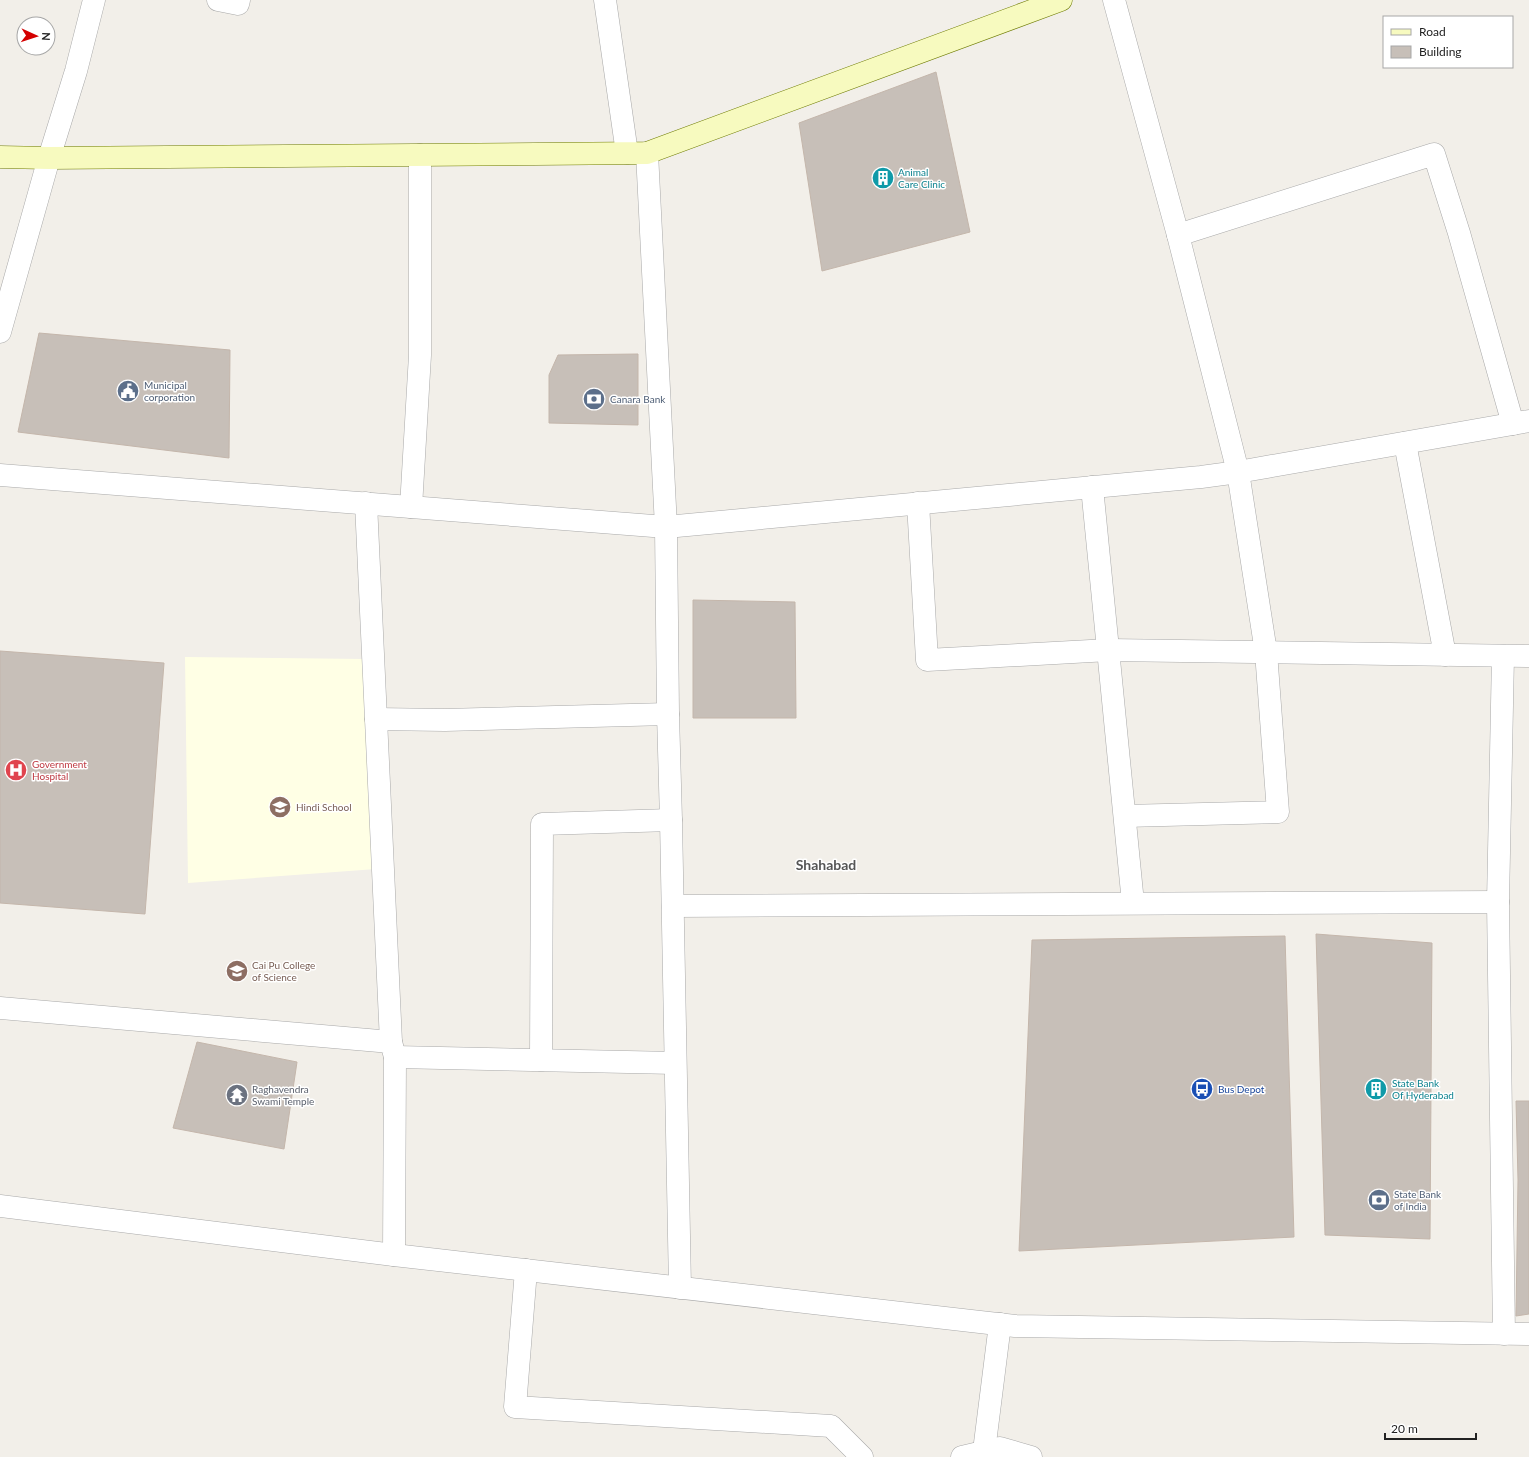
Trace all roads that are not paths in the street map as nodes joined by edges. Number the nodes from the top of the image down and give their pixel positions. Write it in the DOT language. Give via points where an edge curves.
graph roads {
  1 [pos="94,0"];
  2 [pos="218,0"];
  3 [pos="239,0"];
  4 [pos="606,0"];
  5 [pos="1061,0"];
  6 [pos="1114,0"];
  7 [pos="637,153"];
  8 [pos="420,155"];
  9 [pos="0,157"];
  10 [pos="49,158"];
  11 [pos="1178,234"];
  12 [pos="0,332"];
  13 [pos="1521,422"];
  14 [pos="1405,443"];
  15 [pos="1238,472"];
  16 [pos="0,475"];
  17 [pos="1092,487"];
  18 [pos="366,503"];
  19 [pos="918,503"];
  20 [pos="411,506"];
  21 [pos="666,527"];
  22 [pos="1109,650"];
  23 [pos="1266,652"];
  24 [pos="1445,655"];
  25 [pos="1503,656"];
  26 [pos="1529,656"];
  27 [pos="668,714"];
  28 [pos="376,719"];
  29 [pos="1124,816"];
  30 [pos="671,820"];
  31 [pos="1498,902"];
  32 [pos="1134,903"];
  33 [pos="673,906"];
  34 [pos="0,1008"];
  35 [pos="393,1049"];
  36 [pos="541,1060"];
  37 [pos="676,1063"];
  38 [pos="0,1206"];
  39 [pos="394,1255"];
  40 [pos="526,1270"];
  41 [pos="680,1288"];
  42 [pos="1000,1324"];
  43 [pos="1504,1334"];
  44 [pos="1529,1334"];
  45 [pos="984,1451"];
  46 [pos="862,1457"];
  47 [pos="962,1457"];
  48 [pos="1031,1457"];
  1 -- 10 [label="street" via="76,71"];
  2 -- 3 [label="street" via="238,4"];
  4 -- 7 [label="street"];
  5 -- 7 [label="main road"];
  6 -- 11 [label="street"];
  7 -- 8 [label="main road"];
  7 -- 21 [label="street"];
  8 -- 10 [label="main road"];
  8 -- 20 [label="street" via="420,355"];
  9 -- 10 [label="main road"];
  10 -- 12 [label="street"];
  11 -- 13 [label="street" via="1434,154"];
  11 -- 15 [label="street"];
  13 -- 14 [label="street"];
  14 -- 15 [label="street"];
  14 -- 24 [label="street"];
  15 -- 17 [label="street"];
  15 -- 23 [label="street"];
  16 -- 18 [label="street"];
  17 -- 19 [label="street"];
  17 -- 22 [label="street"];
  18 -- 20 [label="street"];
  18 -- 28 [label="street"];
  19 -- 21 [label="street"];
  19 -- 22 [label="street" via="927,660"];
  20 -- 21 [label="street"];
  21 -- 27 [label="street"];
  22 -- 23 [label="street"];
  22 -- 29 [label="street"];
  23 -- 24 [label="street"];
  23 -- 29 [label="street" via="1278,812"];
  24 -- 25 [label="street"];
  25 -- 26 [label="street"];
  25 -- 31 [label="street"];
  27 -- 28 [label="street" via="444,720"];
  27 -- 30 [label="street"];
  28 -- 35 [label="street"];
  29 -- 32 [label="street"];
  30 -- 33 [label="street"];
  30 -- 36 [label="street" via="542,824"];
  31 -- 32 [label="street"];
  31 -- 43 [label="street"];
  32 -- 33 [label="street"];
  33 -- 37 [label="street"];
  34 -- 35 [label="street"];
  35 -- 36 [label="street"];
  35 -- 39 [label="street"];
  36 -- 37 [label="street"];
  37 -- 41 [label="street"];
  38 -- 39 [label="street"];
  39 -- 40 [label="street"];
  40 -- 41 [label="street"];
  40 -- 46 [label="street" via="515,1407 831,1426"];
  41 -- 42 [label="street"];
  42 -- 43 [label="street"];
  42 -- 45 [label="street"];
  43 -- 44 [label="street"];
  45 -- 47 [label="street"];
  45 -- 48 [label="street" via="1000,1448"];
}
